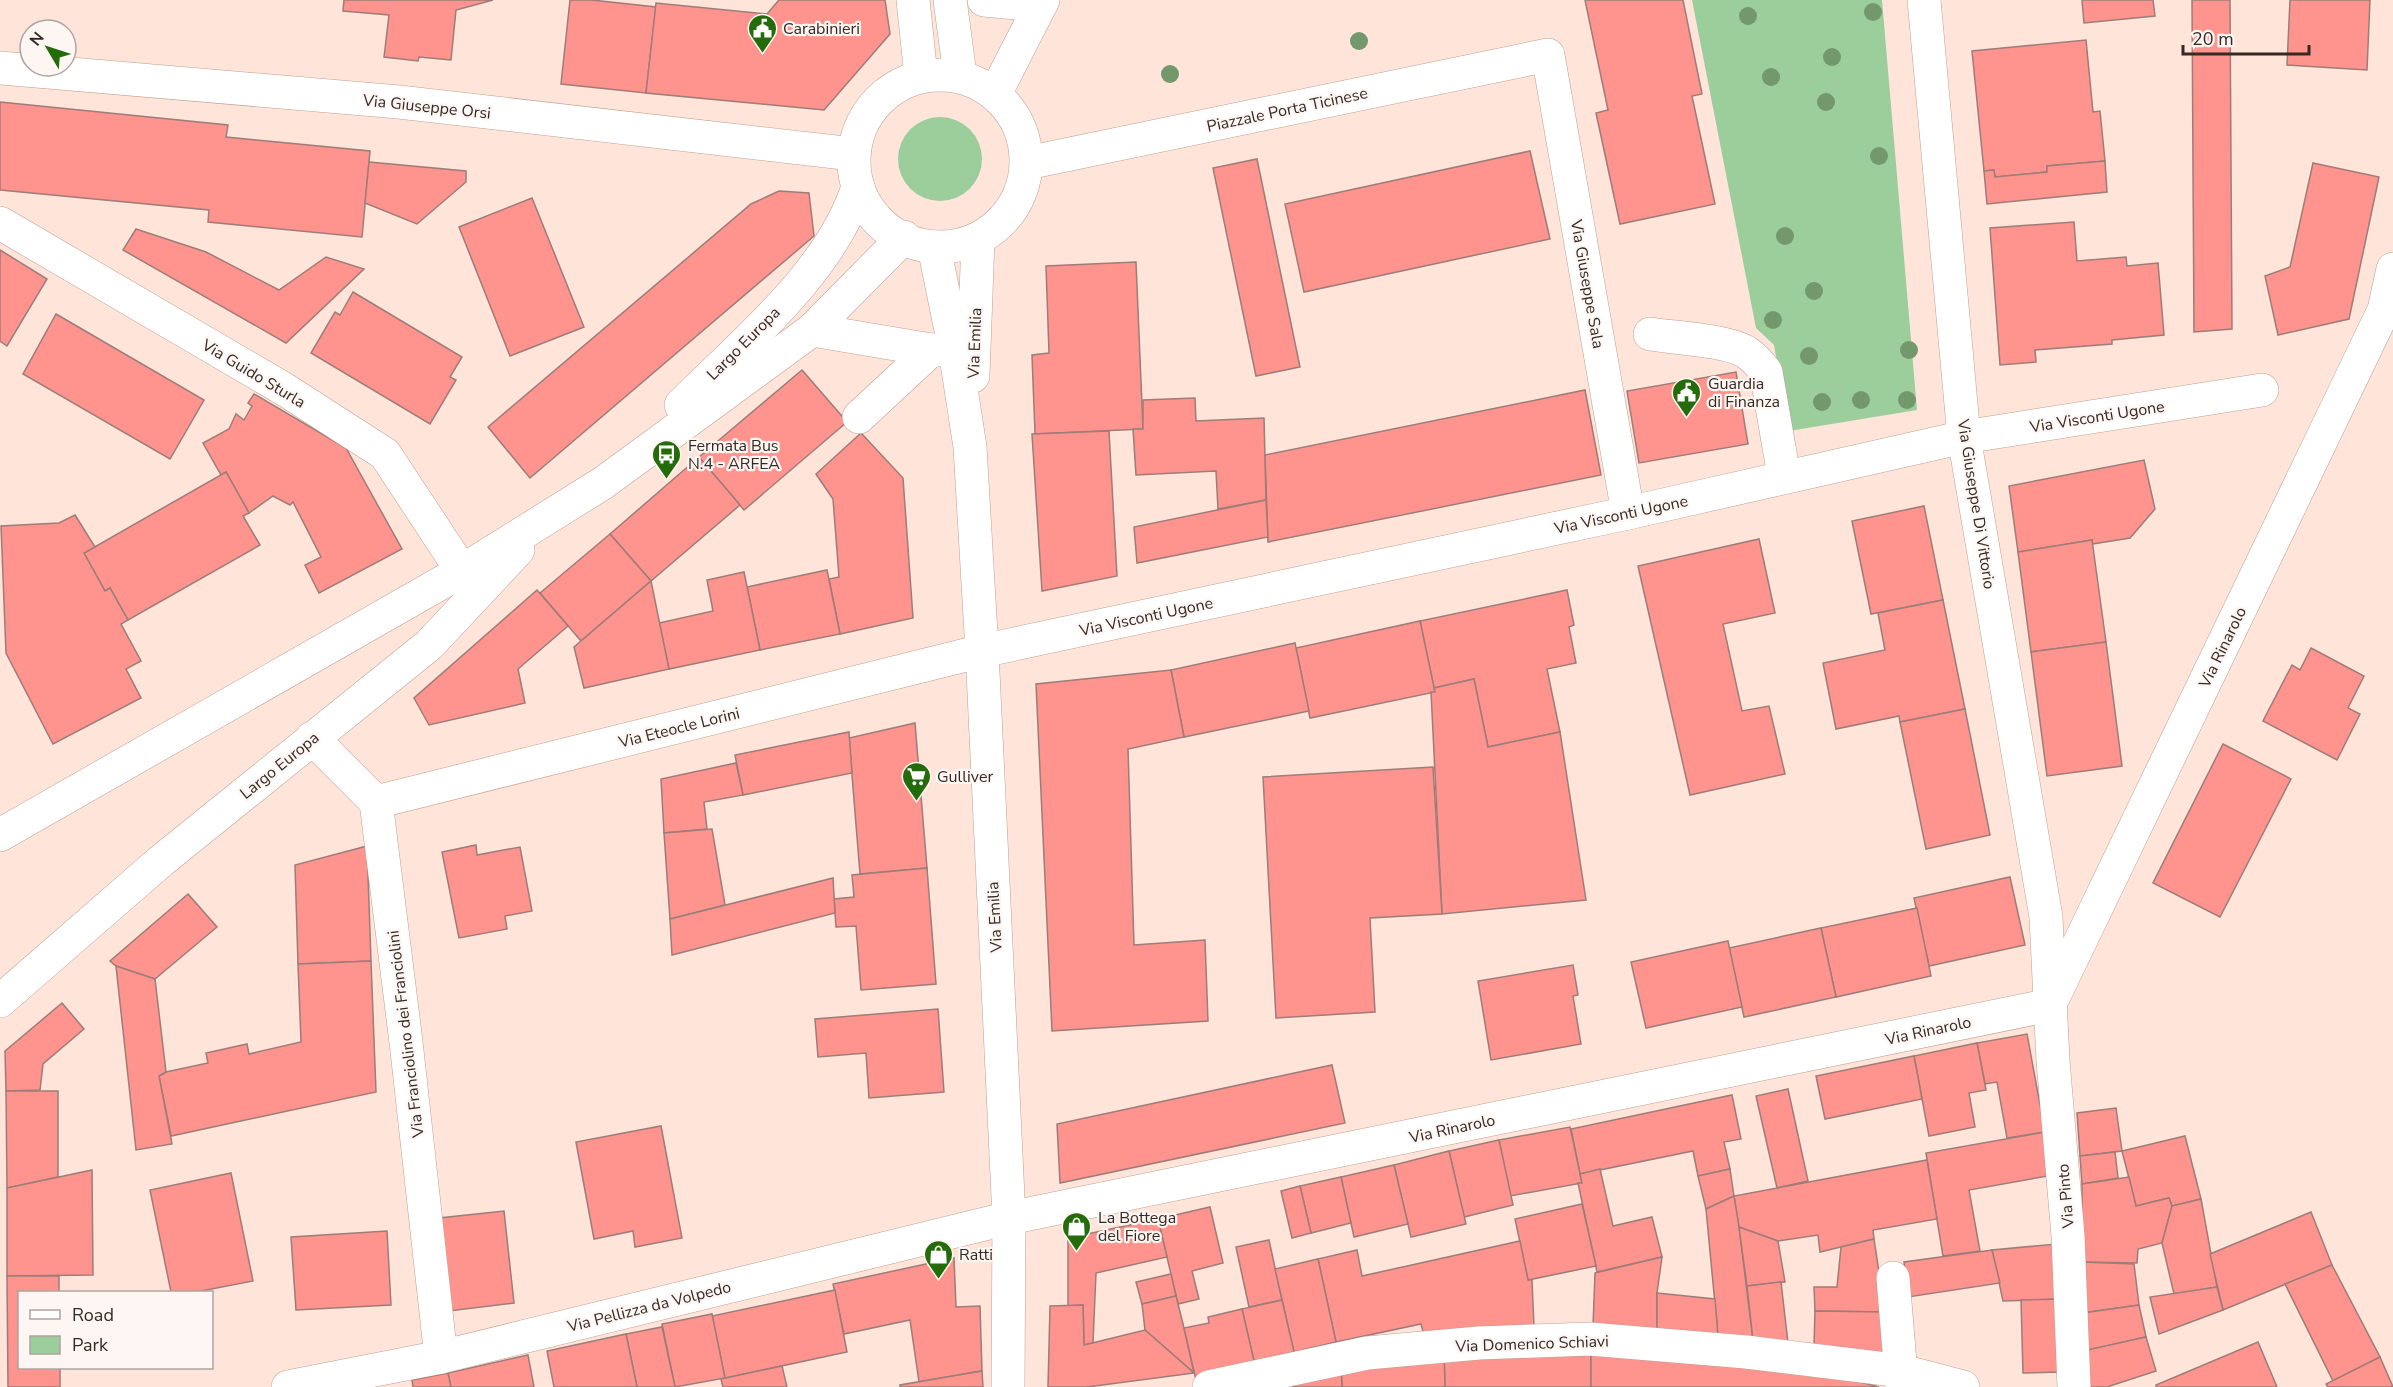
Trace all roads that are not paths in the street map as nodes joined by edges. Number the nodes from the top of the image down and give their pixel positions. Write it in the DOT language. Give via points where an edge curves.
graph roads {
  1 [pos="913,0"];
  2 [pos="950,0"];
  3 [pos="984,0"];
  4 [pos="1924,0"];
  5 [pos="1042,1"];
  6 [pos="1548,56"];
  7 [pos="0,68"];
  8 [pos="960,75"];
  9 [pos="921,76"];
  10 [pos="995,94"];
  11 [pos="853,154"];
  12 [pos="1027,163"];
  13 [pos="858,187"];
  14 [pos="0,223"];
  15 [pos="978,238"];
  16 [pos="919,242"];
  17 [pos="2393,269"];
  18 [pos="812,330"];
  19 [pos="1650,334"];
  20 [pos="943,350"];
  21 [pos="2262,390"];
  22 [pos="859,417"];
  23 [pos="1964,436"];
  24 [pos="970,447"];
  25 [pos="1784,476"];
  26 [pos="603,483"];
  27 [pos="1629,513"];
  28 [pos="548,518"];
  29 [pos="462,571"];
  30 [pos="982,651"];
  31 [pos="312,738"];
  32 [pos="376,802"];
  33 [pos="0,835"];
  34 [pos="0,1001"];
  35 [pos="2050,1005"];
  36 [pos="1009,1218"];
  37 [pos="1893,1278"];
  38 [pos="441,1356"];
  39 [pos="1902,1379"];
  40 [pos="288,1387"];
  41 [pos="1008,1387"];
  42 [pos="1209,1387"];
  43 [pos="1963,1387"];
  44 [pos="2074,1387"];
  1 -- 9 [label="street"];
  2 -- 8 [label="street"];
  3 -- 5 [label="street"];
  4 -- 23 [label="street, Via Giuseppe Di Vittorio"];
  5 -- 10 [label="street"];
  6 -- 12 [label="street, Piazzale Porta Ticinese"];
  6 -- 27 [label="street, Via Giuseppe Sala"];
  7 -- 11 [label="street, Via Giuseppe Orsi" via="399,102"];
  8 -- 9 [label="street"];
  8 -- 10 [label="street"];
  9 -- 11 [label="street" via="894,87 872,107 857,133"];
  10 -- 12 [label="street" via="1012,113 1023,136"];
  11 -- 13 [label="street"];
  12 -- 15 [label="street" via="1022,192 1007,217 985,237"];
  13 -- 16 [label="street" via="860,200 878,223"];
  13 -- 26 [label="street, Largo Europa" via="831,246 794,292"];
  14 -- 29 [label="street, Via Guido Sturla" via="284,389 385,454"];
  15 -- 16 [label="street" via="963,244"];
  15 -- 24 [label="street, Via Emilia"];
  16 -- 18 [label="street, Largo Europa"];
  16 -- 20 [label="street, Via Emilia"];
  17 -- 35 [label="street, Via Rinarolo" via="2384,310"];
  18 -- 20 [label="street"];
  18 -- 26 [label="street, Largo Europa"];
  19 -- 25 [label="street" via="1732,346 1758,360 1766,372"];
  20 -- 22 [label="street"];
  20 -- 24 [label="street, Via Emilia"];
  21 -- 23 [label="street, Via Visconti Ugone"];
  23 -- 25 [label="street, Via Visconti Ugone"];
  23 -- 35 [label="street, Via Giuseppe Di Vittorio" via="2046,917"];
  24 -- 30 [label="street, Via Emilia"];
  25 -- 27 [label="street, Via Visconti Ugone"];
  26 -- 28 [label="street, Largo Europa"];
  27 -- 30 [label="street, Via Visconti Ugone"];
  28 -- 29 [label="street, Largo Europa"];
  28 -- 31 [label="street, Largo Europa" via="429,645"];
  29 -- 33 [label="street, Largo Europa"];
  30 -- 32 [label="street, Via Eteocle Lorini"];
  30 -- 36 [label="street, Via Emilia"];
  31 -- 32 [label="street"];
  31 -- 34 [label="street, Largo Europa" via="161,861"];
  32 -- 38 [label="street, Via Franciolino dei Franciolini"];
  35 -- 36 [label="street, Via Rinarolo"];
  35 -- 44 [label="street, Via Pinto" via="2068,1236"];
  36 -- 38 [label="street, Via Pellizza da Volpedo"];
  36 -- 41 [label="street, Via Emilia"];
  37 -- 39 [label="street"];
  38 -- 40 [label="street, Via Pellizza da Volpedo"];
  39 -- 42 [label="street, Via Domenico Schiavi" via="1746,1352 1590,1339 1367,1353"];
  39 -- 43 [label="street, Via Domenico Schiavi"];
}
